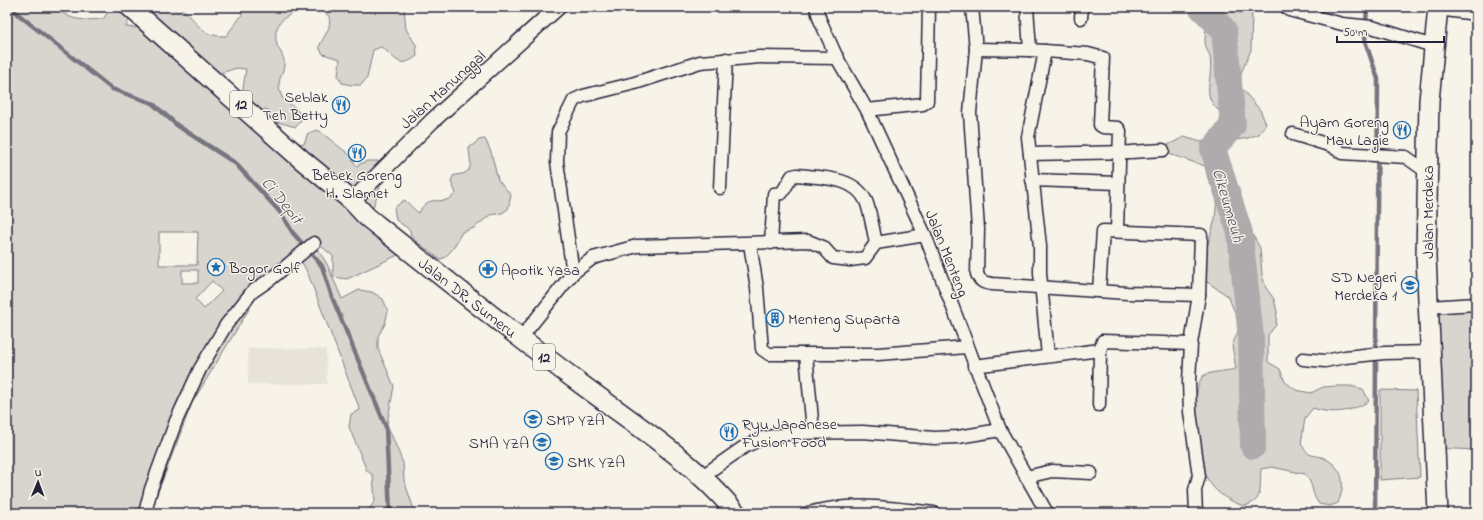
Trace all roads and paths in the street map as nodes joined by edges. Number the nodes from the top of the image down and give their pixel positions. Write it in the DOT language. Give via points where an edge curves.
graph roads {
  1 [pos="130,7"];
  2 [pos="558,7"];
  3 [pos="816,7"];
  4 [pos="929,7"];
  5 [pos="972,7"];
  6 [pos="1027,7"];
  7 [pos="1286,7"];
  8 [pos="1438,8"];
  9 [pos="1476,14"];
  10 [pos="1433,46"];
  11 [pos="976,49"];
  12 [pos="1030,50"];
  13 [pos="1045,51"];
  14 [pos="838,58"];
  15 [pos="726,59"];
  16 [pos="867,110"];
  17 [pos="1293,134"];
  18 [pos="1162,150"];
  19 [pos="1118,152"];
  20 [pos="1030,154"];
  21 [pos="1427,172"];
  22 [pos="1032,180"];
  23 [pos="1118,183"];
  24 [pos="720,188"];
  25 [pos="352,201"];
  26 [pos="1117,230"];
  27 [pos="925,235"];
  28 [pos="314,243"];
  29 [pos="771,243"];
  30 [pos="876,243"];
  31 [pos="750,244"];
  32 [pos="573,273"];
  33 [pos="1041,286"];
  34 [pos="1099,291"];
  35 [pos="1199,295"];
  36 [pos="1476,304"];
  37 [pos="1428,307"];
  38 [pos="520,339"];
  39 [pos="1191,344"];
  40 [pos="967,347"];
  41 [pos="1100,350"];
  42 [pos="1430,352"];
  43 [pos="806,354"];
  44 [pos="1048,356"];
  45 [pos="1303,359"];
  46 [pos="974,366"];
  47 [pos="1099,405"];
  48 [pos="1000,430"];
  49 [pos="813,431"];
  50 [pos="1091,473"];
  51 [pos="701,477"];
  52 [pos="1026,477"];
  53 [pos="146,513"];
  54 [pos="736,513"];
  55 [pos="808,513"];
  56 [pos="934,513"];
  57 [pos="1047,513"];
  58 [pos="1196,513"];
  59 [pos="1438,513"];
  1 -- 25 [label="main road, 12"];
  2 -- 25 [label="street, Jalan Manunggal" via="432,121"];
  3 -- 14 [label="street, Jalan Menteng"];
  4 -- 16 [label="street" via="927,101 923,104"];
  5 -- 11 [label="street"];
  6 -- 12 [label="street"];
  7 -- 10 [label="street" via="1342,24 1372,27"];
  8 -- 9 [label="street"];
  8 -- 10 [label="main road, Jalan Merdeka"];
  10 -- 21 [label="main road, Jalan Merdeka"];
  11 -- 12 [label="street"];
  11 -- 33 [label="street" via="970,113 978,229 977,274 984,282"];
  12 -- 13 [label="street"];
  13 -- 19 [label="street" via="1088,54 1103,58 1100,124 1103,127 1119,129"];
  13 -- 20 [label="street" via="1028,138"];
  14 -- 15 [label="street"];
  14 -- 16 [label="street, Jalan Menteng"];
  15 -- 24 [label="street"];
  15 -- 32 [label="street" via="690,65 574,100 558,132 557,162"];
  16 -- 27 [label="street, Jalan Menteng"];
  17 -- 21 [label="street" via="1332,146 1342,153 1406,157"];
  18 -- 19 [label="street"];
  19 -- 20 [label="street"];
  19 -- 23 [label="street"];
  20 -- 22 [label="street"];
  21 -- 37 [label="main road, Jalan Merdeka"];
  22 -- 23 [label="street"];
  22 -- 33 [label="street" via="1040,246"];
  23 -- 26 [label="street"];
  25 -- 38 [label="main road, Jalan DR. Sumeru / 12" via="367,217"];
  26 -- 34 [label="street" via="1105,230 1101,233"];
  26 -- 35 [label="street" via="1201,235"];
  27 -- 30 [label="street"];
  27 -- 40 [label="street, Jalan Menteng"];
  28 -- 53 [label="street" via="252,292 226,325 200,369 176,421 160,460"];
  29 -- 30 [label="street" via="808,241 823,247 833,258 850,260 865,258"];
  29 -- 30 [label="street" via="774,194 782,193 792,176 797,175 843,181 856,189 866,201"];
  29 -- 31 [label="street"];
  31 -- 32 [label="street" via="637,246 593,258"];
  31 -- 43 [label="street" via="762,349 769,354"];
  32 -- 38 [label="street"];
  33 -- 34 [label="street"];
  33 -- 44 [label="street"];
  34 -- 35 [label="street"];
  35 -- 39 [label="street"];
  36 -- 37 [label="street"];
  37 -- 42 [label="main road, Jalan Merdeka"];
  38 -- 51 [label="main road, Jalan DR. Sumeru / 12"];
  39 -- 41 [label="street" via="1105,340"];
  39 -- 58 [label="street" via="1189,399 1199,476 1195,490"];
  40 -- 43 [label="street" via="878,354"];
  40 -- 46 [label="street, Jalan Menteng"];
  41 -- 44 [label="street"];
  41 -- 47 [label="street"];
  42 -- 45 [label="street" via="1384,353 1325,361"];
  42 -- 59 [label="main road, Jalan Merdeka"];
  43 -- 49 [label="street"];
  44 -- 46 [label="street"];
  46 -- 48 [label="street, Jalan Menteng"];
  48 -- 49 [label="street" via="934,438 889,433"];
  48 -- 52 [label="street, Jalan Menteng"];
  49 -- 51 [label="street" via="763,438 734,453"];
  50 -- 52 [label="street" via="1052,471"];
  51 -- 54 [label="main road, Jalan DR. Sumeru / 12"];
  52 -- 57 [label="street, Jalan Menteng"];
  55 -- 56 [label="street" via="860,505"];
}
